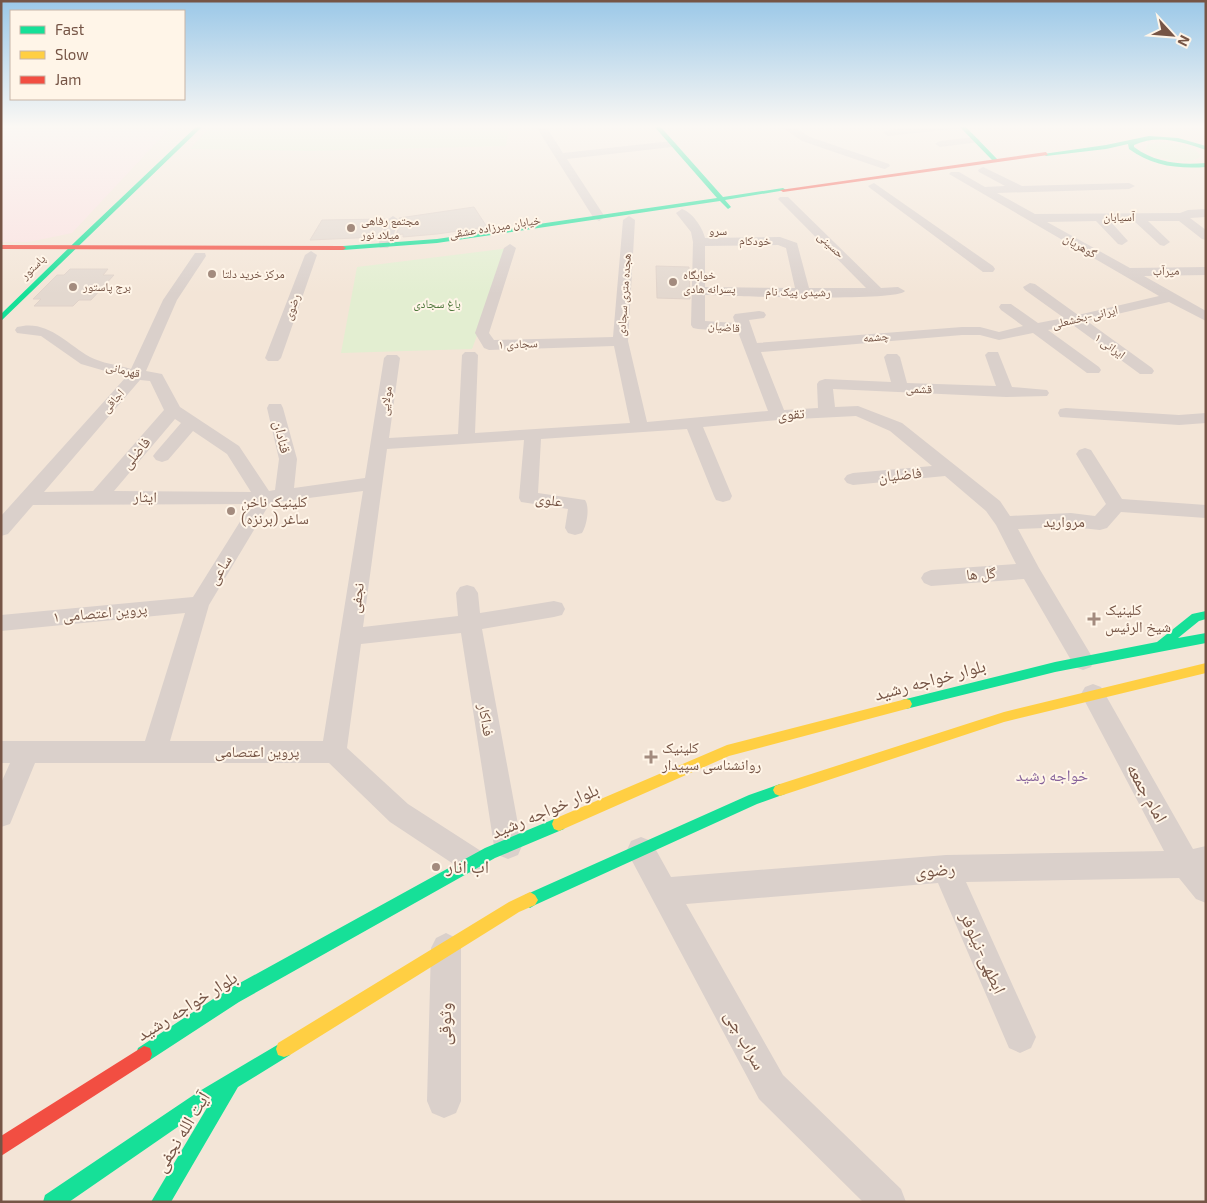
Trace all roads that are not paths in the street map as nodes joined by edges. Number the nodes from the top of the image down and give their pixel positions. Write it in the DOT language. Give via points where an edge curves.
graph roads {
  1 [pos="143,181"];
  2 [pos="576,181"];
  3 [pos="705,181"];
  4 [pos="847,181"];
  5 [pos="907,181"];
  6 [pos="967,181"];
  7 [pos="1005,181"];
  8 [pos="874,186"];
  9 [pos="1129,186"];
  10 [pos="1063,188"];
  11 [pos="1020,189"];
  12 [pos="983,190"];
  13 [pos="1136,196"];
  14 [pos="736,197"];
  15 [pos="784,199"];
  16 [pos="724,203"];
  17 [pos="682,213"];
  18 [pos="1206,214"];
  19 [pos="1182,216"];
  20 [pos="599,217"];
  21 [pos="1099,217"];
  22 [pos="1137,217"];
  23 [pos="1032,218"];
  24 [pos="393,220"];
  25 [pos="629,220"];
  26 [pos="738,230"];
  27 [pos="698,236"];
  28 [pos="1206,236"];
  29 [pos="1122,241"];
  30 [pos="1164,242"];
  31 [pos="384,245"];
  32 [pos="1,247"];
  33 [pos="73,247"];
  34 [pos="510,248"];
  35 [pos="311,255"];
  36 [pos="1,256"];
  37 [pos="118,256"];
  38 [pos="200,256"];
  39 [pos="68,259"];
  40 [pos="89,259"];
  41 [pos="988,269"];
  42 [pos="1206,271"];
  43 [pos="1126,272"];
  44 [pos="1030,287"];
  45 [pos="698,291"];
  46 [pos="898,291"];
  47 [pos="803,292"];
  48 [pos="878,292"];
  49 [pos="1171,297"];
  50 [pos="1006,308"];
  51 [pos="759,314"];
  52 [pos="1206,317"];
  53 [pos="1,319"];
  54 [pos="1075,320"];
  55 [pos="744,328"];
  56 [pos="1036,328"];
  57 [pos="22,330"];
  58 [pos="999,336"];
  59 [pos="620,341"];
  60 [pos="752,348"];
  61 [pos="993,354"];
  62 [pos="470,355"];
  63 [pos="892,357"];
  64 [pos="273,358"];
  65 [pos="392,358"];
  66 [pos="1093,370"];
  67 [pos="1146,371"];
  68 [pos="136,375"];
  69 [pos="902,388"];
  70 [pos="1006,392"];
  71 [pos="1041,393"];
  72 [pos="275,408"];
  73 [pos="173,410"];
  74 [pos="827,412"];
  75 [pos="1066,413"];
  76 [pos="778,415"];
  77 [pos="1206,418"];
  78 [pos="191,422"];
  79 [pos="693,423"];
  80 [pos="640,428"];
  81 [pos="533,435"];
  82 [pos="466,439"];
  83 [pos="380,444"];
  84 [pos="1085,454"];
  85 [pos="162,456"];
  86 [pos="947,470"];
  87 [pos="853,479"];
  88 [pos="374,483"];
  89 [pos="723,496"];
  90 [pos="99,497"];
  91 [pos="274,497"];
  92 [pos="1116,505"];
  93 [pos="15,507"];
  94 [pos="1206,512"];
  95 [pos="1005,523"];
  96 [pos="575,528"];
  97 [pos="1,529"];
  98 [pos="1030,571"];
  99 [pos="931,578"];
  100 [pos="467,593"];
  101 [pos="199,604"];
  102 [pos="554,610"];
  103 [pos="1206,615"];
  104 [pos="1,623"];
  105 [pos="470,623"];
  106 [pos="352,637"];
  107 [pos="1206,638"];
  108 [pos="1161,644"];
  109 [pos="1083,661"];
  110 [pos="1202,672"];
  111 [pos="1092,694"];
  112 [pos="1,752"];
  113 [pos="27,752"];
  114 [pos="154,752"];
  115 [pos="334,752"];
  116 [pos="1,814"];
  117 [pos="508,846"];
  118 [pos="641,850"];
  119 [pos="474,862"];
  120 [pos="1196,862"];
  121 [pos="946,869"];
  122 [pos="1206,890"];
  123 [pos="665,892"];
  124 [pos="446,948"];
  125 [pos="1020,1037"];
  126 [pos="233,1080"];
  127 [pos="444,1101"];
  128 [pos="1,1148"];
  129 [pos="52,1202"];
  130 [pos="160,1202"];
  131 [pos="888,1202"];
  1 -- 33 [label="main road, پاستور"];
  2 -- 20 [label="street"];
  3 -- 16 [label="main road"];
  4 -- 14 [label="main road, خیابان میرزاده عشقی"];
  5 -- 8 [label="main road, خیابان میرزاده عشقی"];
  6 -- 12 [label="street, گوهریان"];
  7 -- 11 [label="street"];
  8 -- 15 [label="main road, خیابان میرزاده عشقی"];
  8 -- 41 [label="street"];
  9 -- 10 [label="street"];
  10 -- 11 [label="street"];
  10 -- 13 [label="street" via="1075,197"];
  11 -- 12 [label="street"];
  12 -- 23 [label="street, گوهریان"];
  14 -- 15 [label="main road, خیابان میرزاده عشقی"];
  14 -- 16 [label="main road, خیابان میرزاده عشقی"];
  15 -- 48 [label="street, حسینی"];
  16 -- 17 [label="main road, خیابان میرزاده عشقی"];
  16 -- 20 [label="main road, خیابان میرزاده عشقی"];
  17 -- 25 [label="main road, خیابان میرزاده عشقی"];
  17 -- 27 [label="street"];
  18 -- 19 [label="street, آسیابان"];
  19 -- 22 [label="street, آسیابان"];
  19 -- 28 [label="street"];
  20 -- 31 [label="main road, خیابان میرزاده عشقی" via="437,241"];
  21 -- 22 [label="street, آسیابان"];
  21 -- 23 [label="street, آسیابان"];
  21 -- 29 [label="street"];
  22 -- 30 [label="street"];
  23 -- 43 [label="street, گوهریان"];
  24 -- 31 [label="street"];
  25 -- 35 [label="main road, خیابان میرزاده عشقی" via="438,249"];
  25 -- 59 [label="street, هجده متری سجادی"];
  26 -- 27 [label="street, سرو"];
  27 -- 45 [label="street, قاضیان"];
  27 -- 47 [label="street, خودکام" via="780,241 792,246"];
  31 -- 33 [label="main road, خیابان میرزاده عشقی" via="350,248"];
  32 -- 33 [label="main road, خیابان میرزاده عشقی"];
  33 -- 39 [label="main road, پاستور"];
  34 -- 59 [label="street, سجادی ۱" via="482,333 489,345"];
  35 -- 38 [label="main road, خیابان میرزاده عشقی"];
  35 -- 64 [label="street, رضوی"];
  36 -- 39 [label="main road, خیابان میرزاده عشقی"];
  37 -- 38 [label="main road, خیابان میرزاده عشقی"];
  37 -- 39 [label="main road, خیابان میرزاده عشقی"];
  37 -- 40 [label="main road"];
  38 -- 68 [label="street, اجاقی" via="170,300"];
  39 -- 53 [label="main road, پاستور" via="45,275"];
  42 -- 43 [label="street, میرآب"];
  43 -- 49 [label="street, گوهریان"];
  44 -- 54 [label="street, ایرانی ۱"];
  45 -- 47 [label="street, رشیدی پیک نام"];
  45 -- 55 [label="street, قاضیان" via="698,325"];
  46 -- 48 [label="street, رشیدی پیک نام"];
  47 -- 48 [label="street, رشیدی پیک نام"];
  49 -- 52 [label="street, گوهریان"];
  49 -- 54 [label="street, ایرانی-بخشعلی"];
  50 -- 56 [label="street"];
  51 -- 55 [label="street" via="740,317"];
  54 -- 56 [label="street, ایرانی-بخشعلی"];
  54 -- 67 [label="street, ایرانی ۱"];
  55 -- 60 [label="street, قاضیان"];
  56 -- 58 [label="street, ایرانی-بخشعلی"];
  56 -- 66 [label="street"];
  57 -- 68 [label="street, قهرمانی" via="45,332 86,361"];
  58 -- 60 [label="street, چشمه" via="962,331"];
  59 -- 80 [label="street, هجده متری سجادی"];
  60 -- 76 [label="street, قاضیان"];
  61 -- 70 [label="street"];
  62 -- 82 [label="street"];
  63 -- 69 [label="street"];
  65 -- 83 [label="street, مولایی"];
  68 -- 73 [label="street, قهرمانی" via="156,377"];
  68 -- 93 [label="street, اجاقی"];
  69 -- 70 [label="street, قشمی"];
  69 -- 74 [label="street, قشمی" via="825,384"];
  70 -- 71 [label="street, قشمی"];
  72 -- 91 [label="street, قنادان" via="288,459"];
  73 -- 78 [label="street, قهرمانی"];
  73 -- 90 [label="street, فاضلی"];
  74 -- 76 [label="street, تقوی"];
  74 -- 86 [label="street, تقوی" via="858,411 896,427"];
  75 -- 77 [label="street" via="1179,420"];
  76 -- 79 [label="street, تقوی"];
  78 -- 85 [label="street"];
  78 -- 91 [label="street, قهرمانی" via="233,450"];
  79 -- 80 [label="street, تقوی"];
  79 -- 89 [label="street"];
  80 -- 81 [label="street, تقوی"];
  81 -- 82 [label="street, تقوی"];
  81 -- 96 [label="street, علوی" via="528,498 578,504"];
  82 -- 83 [label="street, تقوی"];
  83 -- 88 [label="street, نجفی"];
  84 -- 92 [label="street"];
  86 -- 87 [label="street, فاضلیان"];
  86 -- 95 [label="street, تقوی" via="993,506"];
  88 -- 91 [label="street"];
  88 -- 106 [label="street, نجفی"];
  90 -- 91 [label="street, ایثار"];
  90 -- 93 [label="street, ایثار"];
  91 -- 101 [label="street, ساعی"];
  92 -- 94 [label="street"];
  92 -- 95 [label="street, مروارید" via="1100,522"];
  93 -- 97 [label="street, اجاقی"];
  95 -- 98 [label="street, تقوی"];
  98 -- 99 [label="street, گل ها"];
  98 -- 109 [label="street, تقوی"];
  100 -- 105 [label="street, فداکار"];
  101 -- 104 [label="street, پروین اعتصامی ۱"];
  101 -- 114 [label="street, ساعی"];
  102 -- 105 [label="street"];
  103 -- 108 [label="main road" via="1196,617"];
  105 -- 106 [label="street"];
  105 -- 117 [label="street, فداکار"];
  106 -- 115 [label="street, نجفی"];
  107 -- 108 [label="main road, بلوار خواجه رشید"];
  108 -- 109 [label="main road, بلوار خواجه رشید"];
  109 -- 117 [label="main road, بلوار خواجه رشید" via="977,684 727,752"];
  110 -- 111 [label="main road"];
  111 -- 118 [label="main road" via="1004,717 754,799"];
  111 -- 120 [label="street, امام جمعه"];
  112 -- 113 [label="street, پروین اعتصامی"];
  113 -- 114 [label="street, پروین اعتصامی"];
  113 -- 116 [label="street"];
  114 -- 115 [label="street, پروین اعتصامی"];
  115 -- 119 [label="street" via="399,813"];
  117 -- 119 [label="main road, بلوار خواجه رشید"];
  118 -- 123 [label="street, سراب چی"];
  118 -- 124 [label="main road" via="514,907"];
  119 -- 128 [label="main road, بلوار خواجه رشید" via="234,996"];
  120 -- 121 [label="street, رضوی"];
  120 -- 122 [label="street, امام جمعه"];
  121 -- 123 [label="street, رضوی"];
  121 -- 125 [label="street, ابطهی-نیلوفر"];
  123 -- 131 [label="street, سراب چی" via="771,1087"];
  124 -- 126 [label="main road"];
  124 -- 127 [label="street, وثوقی"];
  126 -- 129 [label="main road"];
  126 -- 130 [label="main road, آیت الله نجفی"];
}
